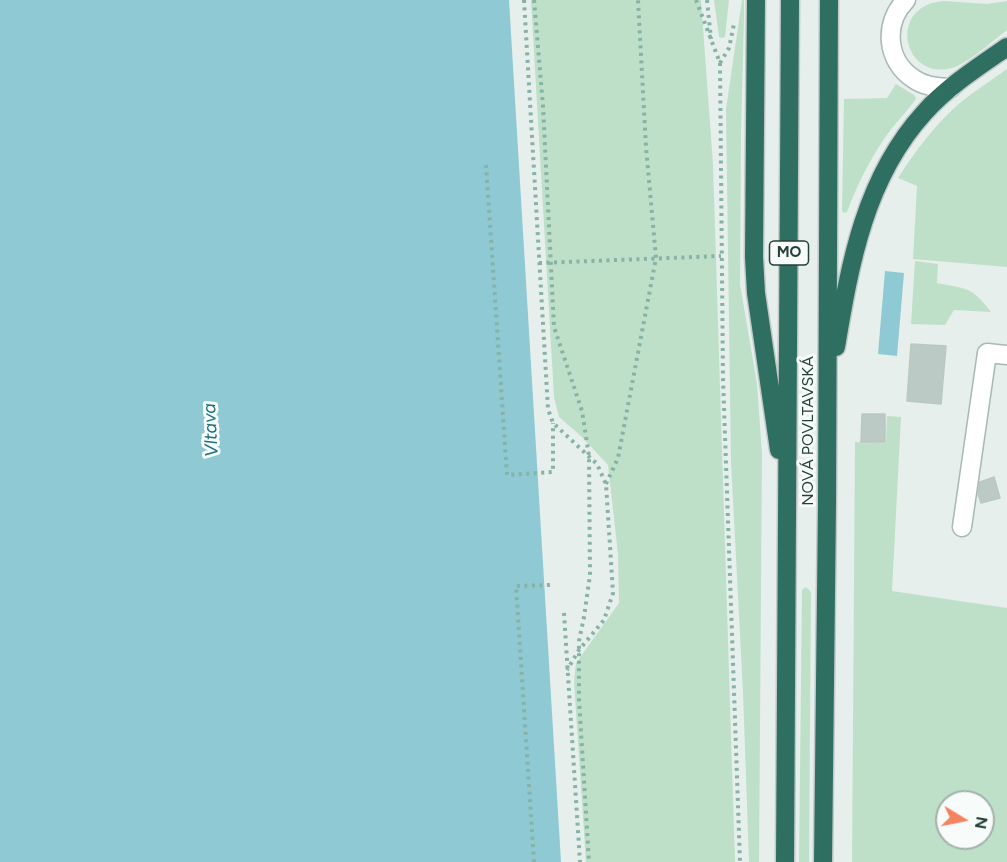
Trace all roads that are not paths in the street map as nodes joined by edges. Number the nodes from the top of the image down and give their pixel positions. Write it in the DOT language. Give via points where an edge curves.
graph roads {
  1 [pos="756,0"];
  2 [pos="790,0"];
  3 [pos="829,0"];
  4 [pos="906,0"];
  5 [pos="1007,47"];
  6 [pos="951,88"];
  7 [pos="1007,356"];
  8 [pos="827,399"];
  9 [pos="788,505"];
  10 [pos="962,527"];
  11 [pos="785,862"];
  12 [pos="823,862"];
  1 -- 9 [label="highway" via="754,257 759,316"];
  2 -- 9 [label="highway, NOVÁ POVLTAVSKÁ / MO"];
  3 -- 8 [label="highway, NOVÁ POVLTAVSKÁ / MO"];
  4 -- 6 [label="lane" via="882,37 902,69 914,79"];
  5 -- 6 [label="highway"];
  6 -- 8 [label="highway" via="924,112 907,135 890,160 865,214 848,275"];
  7 -- 10 [label="lane" via="987,353"];
  8 -- 12 [label="highway, NOVÁ POVLTAVSKÁ / MO"];
  9 -- 11 [label="highway, NOVÁ POVLTAVSKÁ / MO"];
}
